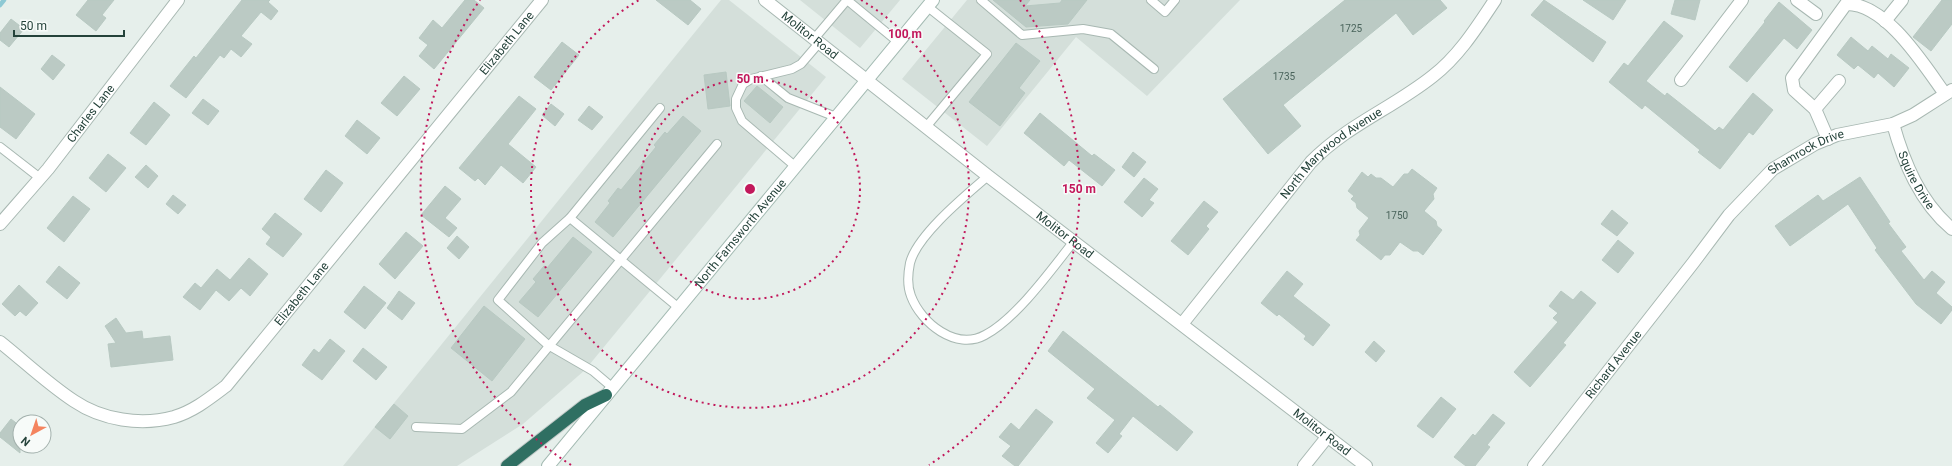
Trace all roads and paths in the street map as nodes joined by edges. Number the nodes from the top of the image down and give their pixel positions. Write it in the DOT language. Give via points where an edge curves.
graph roads {
  1 [pos="178,0"];
  2 [pos="542,0"];
  3 [pos="847,0"];
  4 [pos="981,0"];
  5 [pos="1151,0"];
  6 [pos="1175,0"];
  7 [pos="1495,0"];
  8 [pos="1742,0"];
  9 [pos="1797,0"];
  10 [pos="1902,0"];
  11 [pos="769,1"];
  12 [pos="930,3"];
  13 [pos="1816,14"];
  14 [pos="1885,21"];
  15 [pos="817,41"];
  16 [pos="898,42"];
  17 [pos="1154,69"];
  18 [pos="761,76"];
  19 [pos="866,80"];
  20 [pos="1681,80"];
  21 [pos="1839,81"];
  22 [pos="1949,92"];
  23 [pos="660,108"];
  24 [pos="1815,109"];
  25 [pos="836,117"];
  26 [pos="1893,124"];
  27 [pos="926,127"];
  28 [pos="1828,139"];
  29 [pos="717,144"];
  30 [pos="0,147"];
  31 [pos="796,167"];
  32 [pos="988,176"];
  33 [pos="40,178"];
  34 [pos="570,218"];
  35 [pos="0,224"];
  36 [pos="1952,229"];
  37 [pos="1074,241"];
  38 [pos="620,259"];
  39 [pos="1693,263"];
  40 [pos="679,308"];
  41 [pos="1182,324"];
  42 [pos="0,342"];
  43 [pos="548,345"];
  44 [pos="609,391"];
  45 [pos="416,427"];
  46 [pos="1328,436"];
  47 [pos="508,466"];
  48 [pos="548,466"];
  49 [pos="1304,466"];
  50 [pos="1366,466"];
  51 [pos="1534,466"];
  1 -- 33 [label="street, Charles Lane"];
  2 -- 42 [label="street, Elizabeth Lane" via="226,386 204,403 174,417 146,421 114,418 74,401"];
  3 -- 15 [label="lane"];
  3 -- 16 [label="lane"];
  4 -- 17 [label="lane" via="1022,35 1083,29 1111,34"];
  5 -- 6 [label="lane" via="1165,12"];
  7 -- 41 [label="street, North Marywood Avenue" via="1452,60 1434,76 1346,132 1311,162"];
  8 -- 20 [label="street"];
  9 -- 13 [label="street"];
  10 -- 14 [label="street"];
  11 -- 15 [label="street, Molitor Road"];
  12 -- 16 [label="street, North Farnsworth Avenue"];
  12 -- 27 [label="lane" via="987,54"];
  14 -- 22 [label="street"];
  14 -- 24 [label="street" via="1870,10 1856,4 1846,4 1792,78 1794,90"];
  15 -- 18 [label="lane" via="801,64 792,69"];
  15 -- 19 [label="street, Molitor Road"];
  16 -- 19 [label="street, North Farnsworth Avenue"];
  18 -- 25 [label="lane" via="788,98"];
  18 -- 31 [label="lane" via="743,84 736,99 736,108 742,121"];
  19 -- 25 [label="street, North Farnsworth Avenue"];
  19 -- 27 [label="street, Molitor Road"];
  21 -- 24 [label="street"];
  22 -- 26 [label="street, Shamrock Drive"];
  23 -- 34 [label="lane"];
  24 -- 28 [label="street"];
  25 -- 31 [label="street, North Farnsworth Avenue"];
  26 -- 28 [label="street, Shamrock Drive" via="1860,129"];
  26 -- 36 [label="street, Squire Drive" via="1902,157 1911,175 1931,208"];
  27 -- 32 [label="street, Molitor Road"];
  28 -- 39 [label="street, Shamrock Drive" via="1794,155 1773,169 1729,215"];
  29 -- 38 [label="lane"];
  30 -- 33 [label="lane"];
  31 -- 40 [label="street, North Farnsworth Avenue"];
  32 -- 37 [label="street, Molitor Road"];
  32 -- 37 [label="lane" via="959,201 920,243 910,262 910,296 920,312 944,333 958,340 971,340 984,336 996,328 1044,279"];
  33 -- 35 [label="street, Charles Lane"];
  34 -- 38 [label="lane"];
  34 -- 43 [label="lane" via="542,243 498,300"];
  37 -- 41 [label="street, Molitor Road"];
  38 -- 40 [label="lane"];
  38 -- 43 [label="lane"];
  39 -- 51 [label="street, Richard Avenue"];
  40 -- 44 [label="street, North Farnsworth Avenue"];
  41 -- 46 [label="street, Molitor Road"];
  43 -- 44 [label="lane" via="594,371"];
  43 -- 45 [label="lane" via="511,392 462,429"];
  44 -- 47 [label="highway" via="585,405"];
  44 -- 48 [label="street, North Farnsworth Avenue"];
  46 -- 49 [label="street"];
  46 -- 50 [label="street, Molitor Road"];
}
